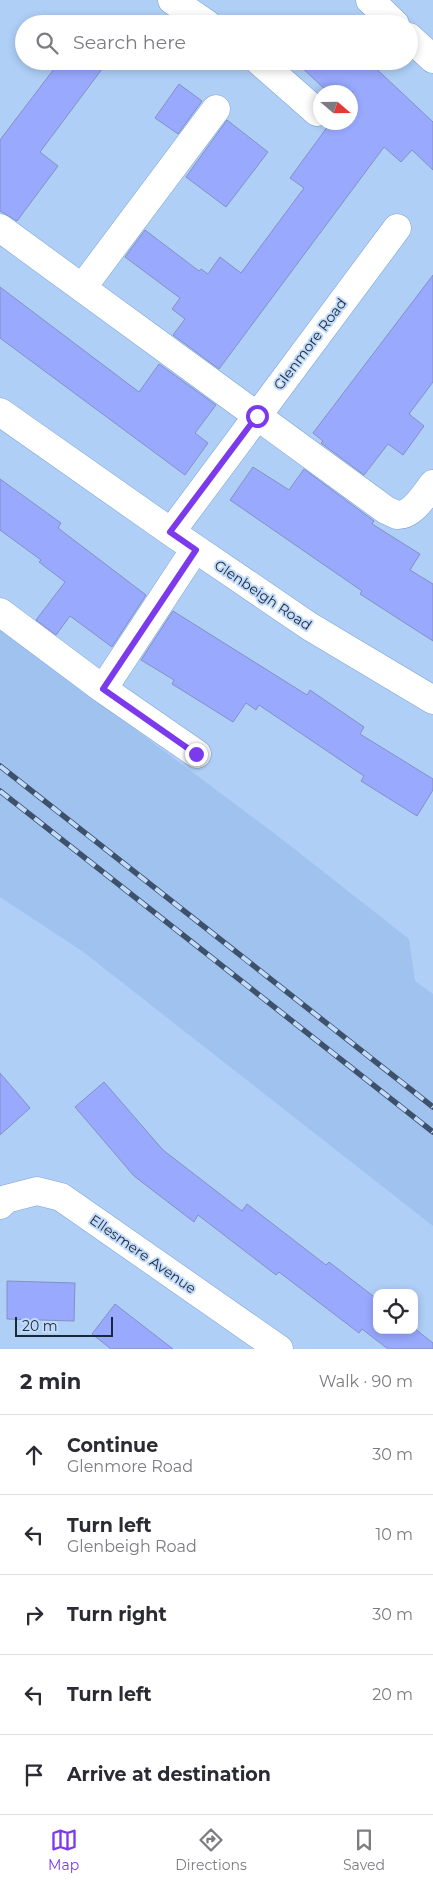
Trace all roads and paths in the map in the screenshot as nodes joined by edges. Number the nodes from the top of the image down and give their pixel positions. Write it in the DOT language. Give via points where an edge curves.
graph roads {
  1 [pos="172,0"];
  2 [pos="370,0"];
  3 [pos="194,15"];
  4 [pos="386,15"];
  5 [pos="418,45"];
  6 [pos="433,59"];
  7 [pos="269,70"];
  8 [pos="313,108"];
  9 [pos="216,110"];
  10 [pos="0,228"];
  11 [pos="397,228"];
  12 [pos="82,288"];
  13 [pos="0,412"];
  14 [pos="257,416"];
  15 [pos="433,484"];
  16 [pos="170,532"];
  17 [pos="196,550"];
  18 [pos="0,612"];
  19 [pos="103,689"];
  20 [pos="433,700"];
  21 [pos="196,754"];
  22 [pos="0,1205"];
  23 [pos="279,1349"];
  1 -- 3 [label="street"];
  2 -- 4 [label="street"];
  5 -- 6 [label="street"];
  7 -- 8 [label="street"];
  9 -- 12 [label="street"];
  10 -- 12 [label="street"];
  11 -- 14 [label="street, Glenmore Road"];
  12 -- 14 [label="street"];
  13 -- 16 [label="street, Glenbeigh Road"];
  14 -- 15 [label="street" via="386,510 398,515 416,506"];
  14 -- 16 [label="street, Glenmore Road"];
  16 -- 17 [label="street, Glenbeigh Road"];
  17 -- 19 [label="street"];
  17 -- 20 [label="street, Glenbeigh Road" via="309,626"];
  18 -- 19 [label="street"];
  19 -- 21 [label="street"];
  22 -- 23 [label="street, Ellesmere Avenue" via="6,1199 37,1191 61,1197"];
}
